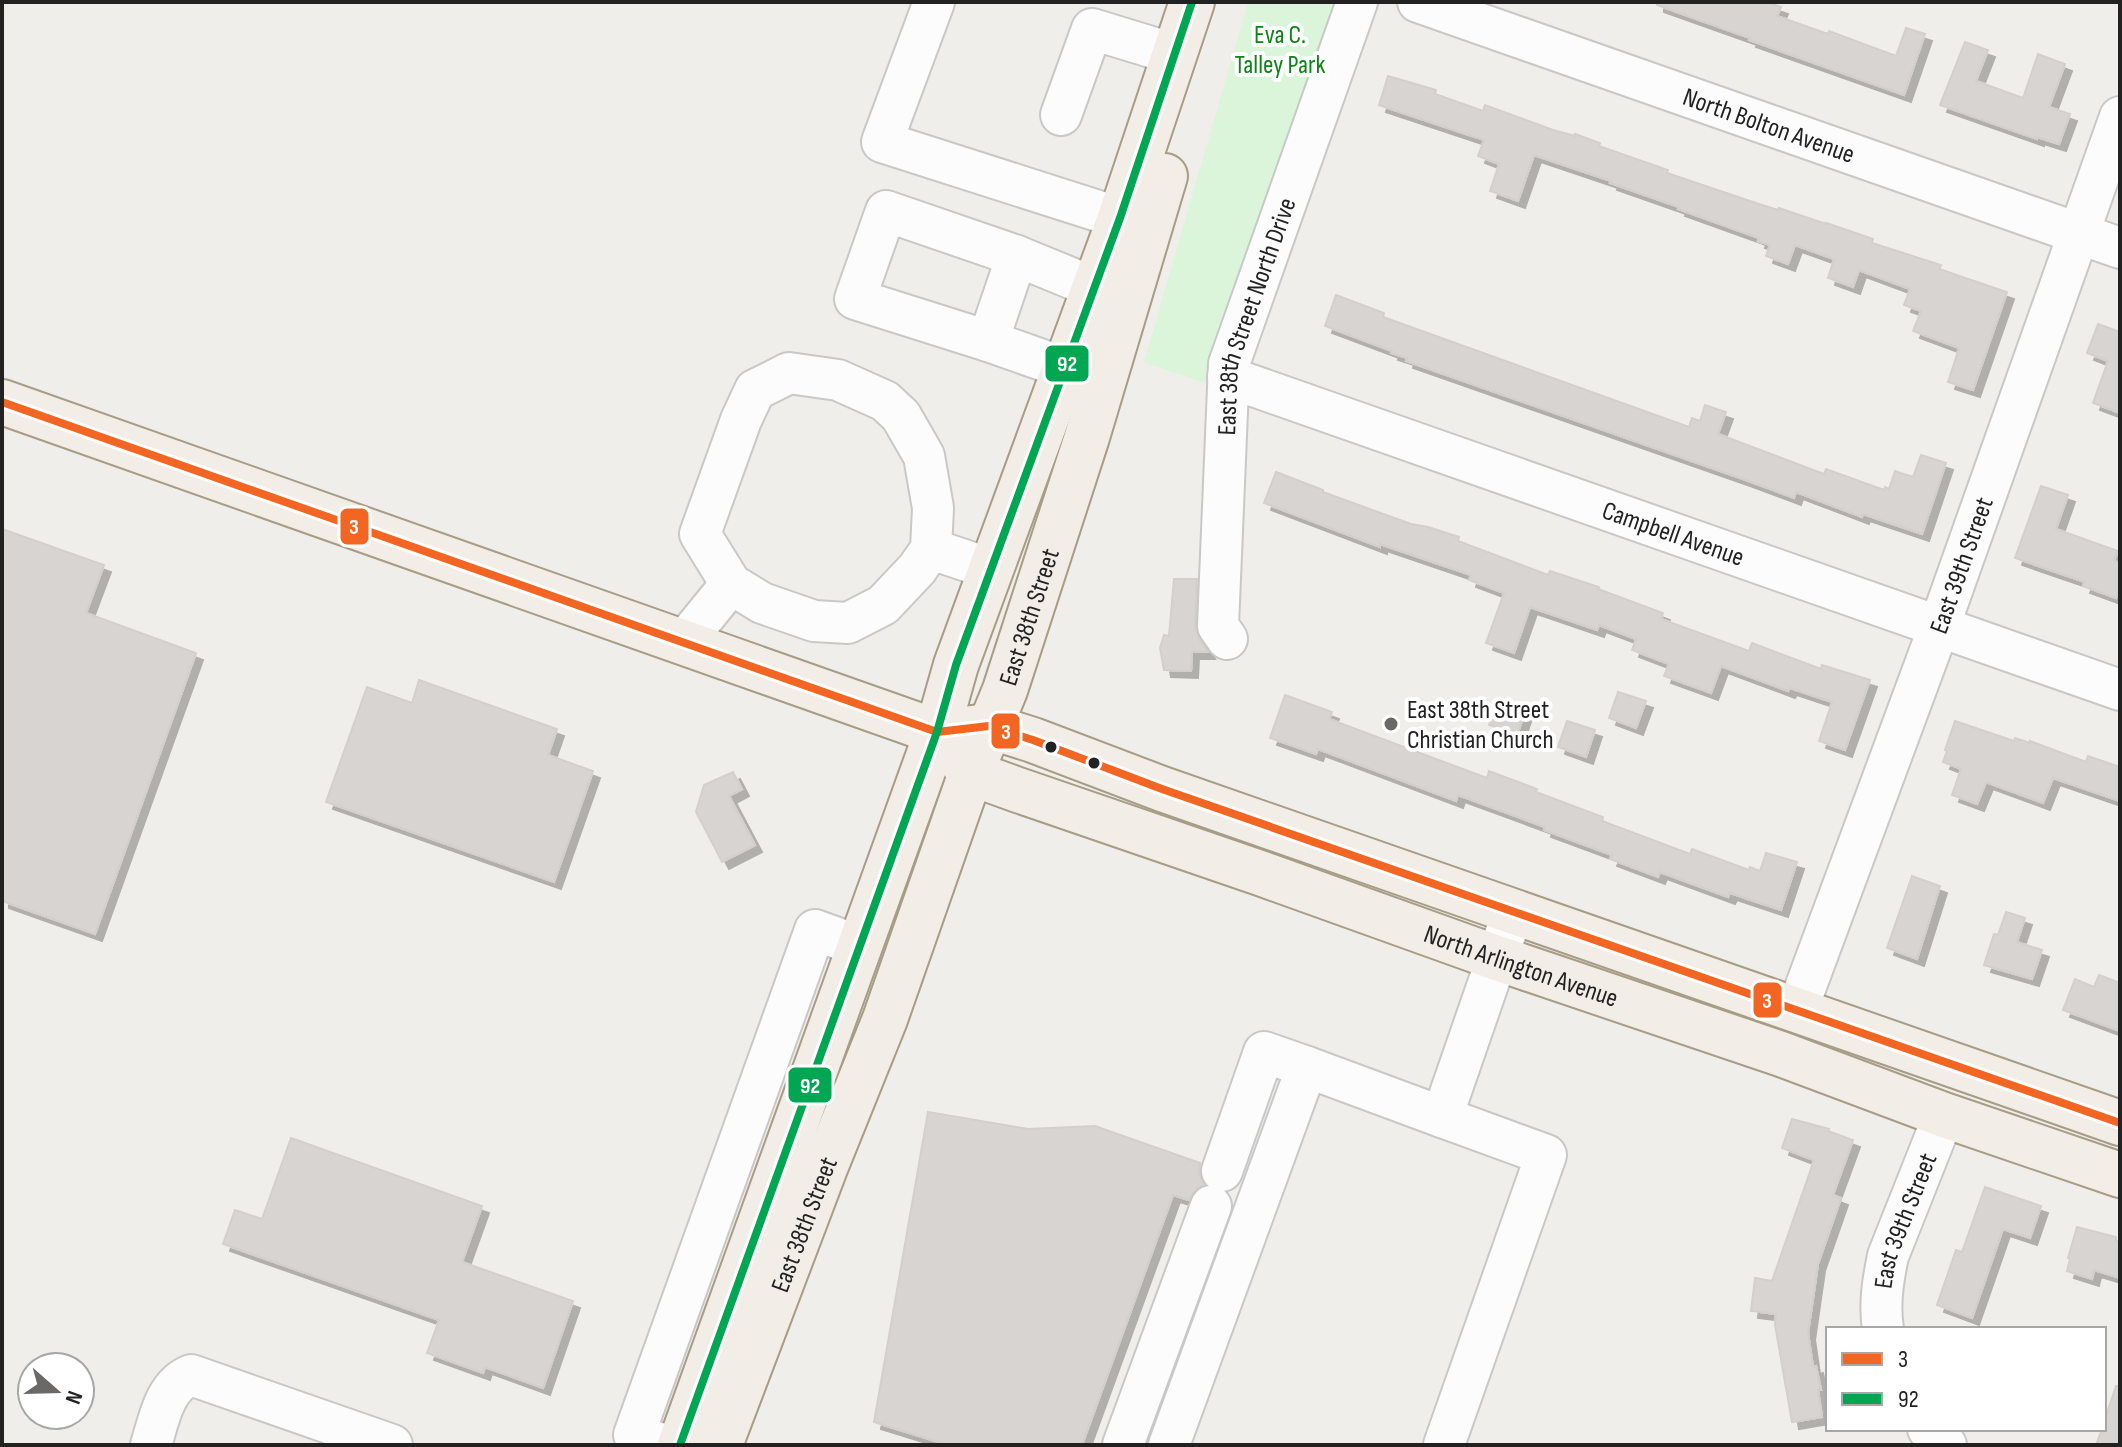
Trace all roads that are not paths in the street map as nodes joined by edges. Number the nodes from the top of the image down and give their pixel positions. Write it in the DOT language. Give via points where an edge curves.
graph roads {
  1 [pos="934,2"];
  2 [pos="1192,2"];
  3 [pos="1223,2"];
  4 [pos="1357,2"];
  5 [pos="1418,2"];
  6 [pos="1174,54"];
  7 [pos="1061,115"];
  8 [pos="2120,117"];
  9 [pos="1120,218"];
  10 [pos="2078,233"];
  11 [pos="2120,248"];
  12 [pos="1017,256"];
  13 [pos="1095,288"];
  14 [pos="988,341"];
  15 [pos="1065,368"];
  16 [pos="1228,377"];
  17 [pos="2,402"];
  18 [pos="931,549"];
  19 [pos="991,569"];
  20 [pos="731,584"];
  21 [pos="1939,627"];
  22 [pos="1227,639"];
  23 [pos="683,643"];
  24 [pos="2120,690"];
  25 [pos="989,726"];
  26 [pos="937,732"];
  27 [pos="971,773"];
  28 [pos="1513,912"];
  29 [pos="859,946"];
  30 [pos="1497,958"];
  31 [pos="1797,1010"];
  32 [pos="780,1029"];
  33 [pos="824,1044"];
  34 [pos="1307,1067"];
  35 [pos="1944,1115"];
  36 [pos="1442,1117"];
  37 [pos="2120,1123"];
  38 [pos="2120,1175"];
  39 [pos="678,1313"];
  40 [pos="1883,1327"];
  41 [pos="722,1328"];
  42 [pos="151,1445"];
  43 [pos="392,1445"];
  44 [pos="666,1445"];
  45 [pos="680,1445"];
  46 [pos="720,1445"];
  47 [pos="1123,1445"];
  48 [pos="1169,1445"];
  49 [pos="1444,1445"];
  1 -- 9 [label="street" via="882,142"];
  2 -- 6 [label="main road, East 38th Street"];
  3 -- 25 [label="main road, East 38th Street" via="1087,437"];
  4 -- 16 [label="street, East 38th Street North Drive"];
  5 -- 10 [label="street, North Bolton Avenue"];
  6 -- 7 [label="street" via="1092,29"];
  6 -- 9 [label="main road, East 38th Street"];
  8 -- 10 [label="street, East 39th Street"];
  9 -- 13 [label="main road, East 38th Street"];
  10 -- 11 [label="street, North Bolton Avenue"];
  10 -- 21 [label="street, East 39th Street"];
  12 -- 13 [label="street"];
  12 -- 14 [label="street"];
  12 -- 14 [label="street" via="886,211 860,284 855,299"];
  13 -- 15 [label="main road, East 38th Street"];
  14 -- 15 [label="street"];
  15 -- 19 [label="main road, East 38th Street"];
  16 -- 21 [label="street, Campbell Avenue"];
  16 -- 22 [label="street, East 38th Street North Drive" via="1218,626"];
  17 -- 23 [label="main road, North Arlington Avenue"];
  18 -- 19 [label="street"];
  18 -- 20 [label="street" via="883,605 848,623 814,621 762,603"];
  18 -- 20 [label="street" via="933,508 924,456 901,416 885,401 838,380 789,373 755,390 700,534"];
  19 -- 26 [label="main road, East 38th Street"];
  20 -- 23 [label="street"];
  21 -- 24 [label="street, Campbell Avenue"];
  21 -- 31 [label="street, East 39th Street"];
  23 -- 26 [label="main road, North Arlington Avenue"];
  25 -- 26 [label="main road, North Arlington Avenue"];
  25 -- 27 [label="main road, East 38th Street"];
  25 -- 28 [label="main road, North Arlington Avenue"];
  26 -- 27 [label="main road"];
  26 -- 29 [label="main road, East 38th Street"];
  27 -- 30 [label="main road, North Arlington Avenue"];
  27 -- 46 [label="main road, East 38th Street" via="885,1019"];
  28 -- 30 [label="street"];
  28 -- 31 [label="main road, North Arlington Avenue"];
  29 -- 32 [label="street" via="815,930"];
  29 -- 33 [label="main road, East 38th Street"];
  30 -- 35 [label="main road, North Arlington Avenue"];
  30 -- 36 [label="street"];
  31 -- 37 [label="main road, North Arlington Avenue"];
  32 -- 33 [label="street"];
  32 -- 39 [label="street"];
  33 -- 41 [label="main road, East 38th Street"];
  34 -- 36 [label="street"];
  34 -- 47 [label="street" via="1264,1052"];
  34 -- 48 [label="street"];
  35 -- 38 [label="main road, North Arlington Avenue"];
  35 -- 40 [label="street, East 39th Street" via="1888,1256"];
  36 -- 49 [label="street" via="1546,1155"];
  39 -- 41 [label="street"];
  39 -- 44 [label="street" via="634,1435"];
  41 -- 45 [label="main road, East 38th Street"];
  42 -- 43 [label="street" via="169,1393 191,1375"];
}
